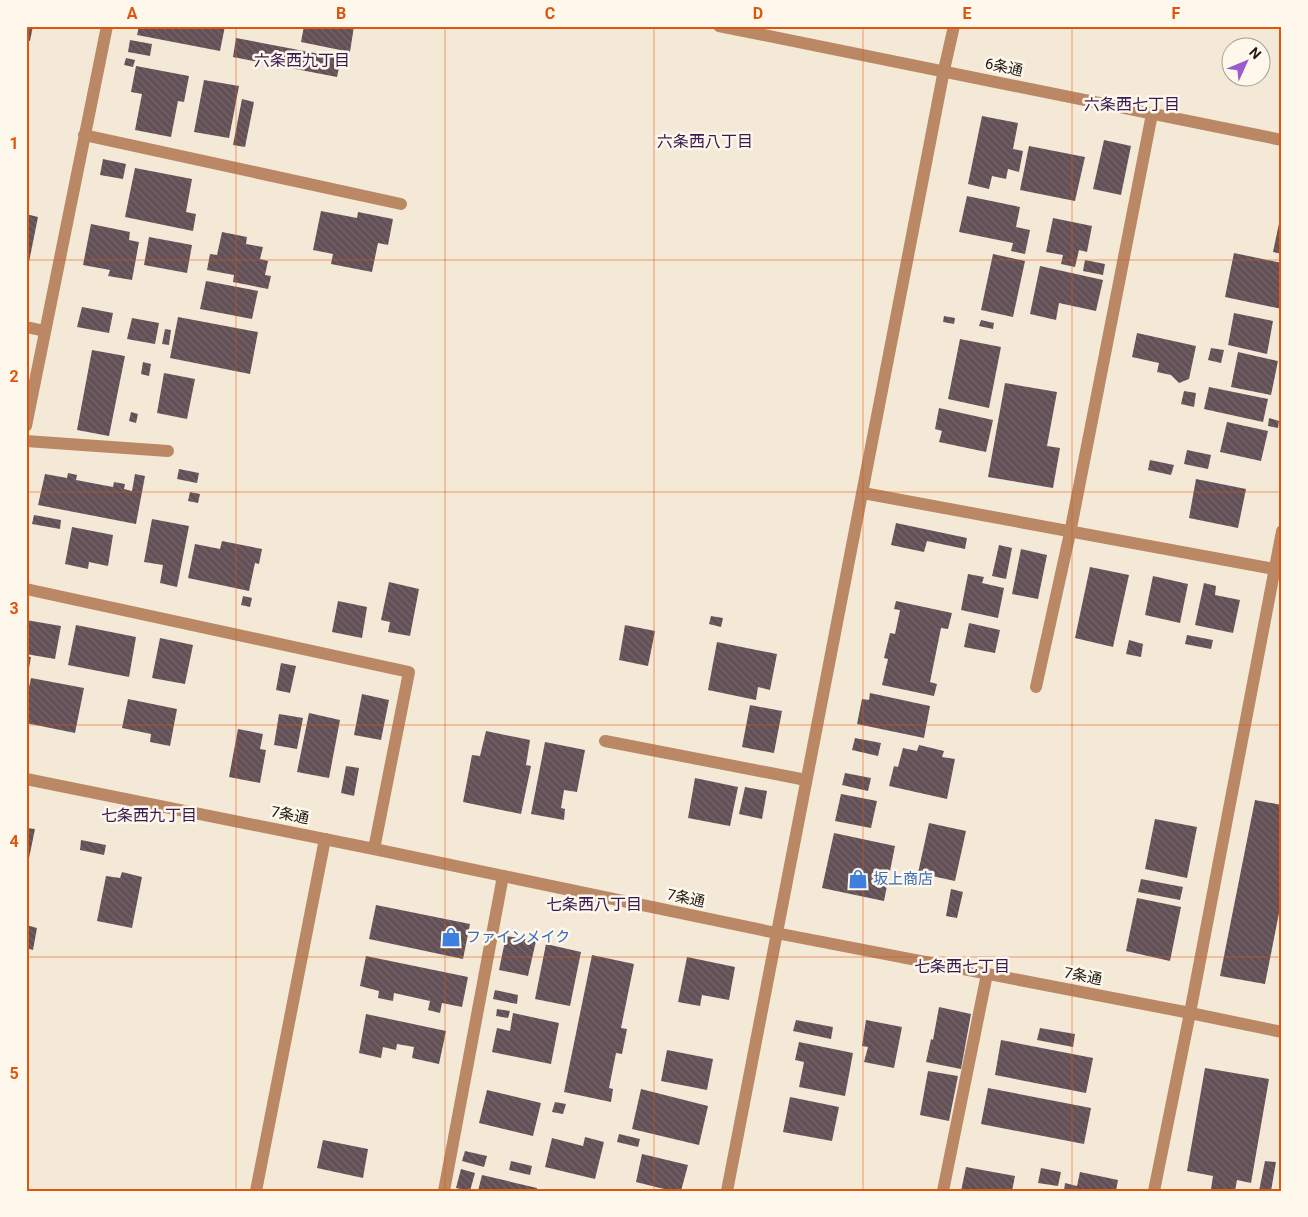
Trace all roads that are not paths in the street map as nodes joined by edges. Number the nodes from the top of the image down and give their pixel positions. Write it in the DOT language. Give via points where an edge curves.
graph roads {
  1 [pos="107,26"];
  2 [pos="720,26"];
  3 [pos="954,26"];
  4 [pos="944,70"];
  5 [pos="1152,114"];
  6 [pos="84,135"];
  7 [pos="1282,140"];
  8 [pos="401,204"];
  9 [pos="26,328"];
  10 [pos="45,331"];
  11 [pos="26,426"];
  12 [pos="26,441"];
  13 [pos="168,452"];
  14 [pos="863,493"];
  15 [pos="1282,531"];
  16 [pos="1070,532"];
  17 [pos="1274,569"];
  18 [pos="26,589"];
  19 [pos="1036,687"];
  20 [pos="605,741"];
  21 [pos="26,779"];
  22 [pos="806,780"];
  23 [pos="325,839"];
  24 [pos="374,849"];
  25 [pos="503,876"];
  26 [pos="776,933"];
  27 [pos="987,974"];
  28 [pos="1190,1012"];
  29 [pos="1282,1032"];
  30 [pos="256,1191"];
  31 [pos="444,1191"];
  32 [pos="727,1191"];
  33 [pos="943,1191"];
  34 [pos="1154,1191"];
  1 -- 6 [label="street"];
  2 -- 4 [label="street, 6条通"];
  3 -- 4 [label="street"];
  4 -- 5 [label="street, 6条通"];
  4 -- 14 [label="street"];
  5 -- 7 [label="street, 6条通"];
  5 -- 16 [label="street"];
  6 -- 8 [label="street"];
  6 -- 10 [label="street"];
  9 -- 10 [label="street"];
  10 -- 11 [label="street"];
  12 -- 13 [label="street"];
  14 -- 16 [label="street"];
  14 -- 22 [label="street"];
  15 -- 17 [label="street"];
  16 -- 17 [label="street"];
  16 -- 19 [label="street"];
  17 -- 28 [label="street"];
  18 -- 24 [label="street" via="409,672"];
  20 -- 22 [label="street"];
  21 -- 23 [label="street, 7条通"];
  22 -- 26 [label="street"];
  23 -- 24 [label="street, 7条通"];
  23 -- 30 [label="street"];
  24 -- 25 [label="street, 7条通"];
  25 -- 26 [label="street, 7条通"];
  25 -- 31 [label="street"];
  26 -- 27 [label="street, 7条通"];
  26 -- 32 [label="street"];
  27 -- 28 [label="street, 7条通"];
  27 -- 33 [label="street"];
  28 -- 29 [label="street, 7条通"];
  28 -- 34 [label="street"];
}
